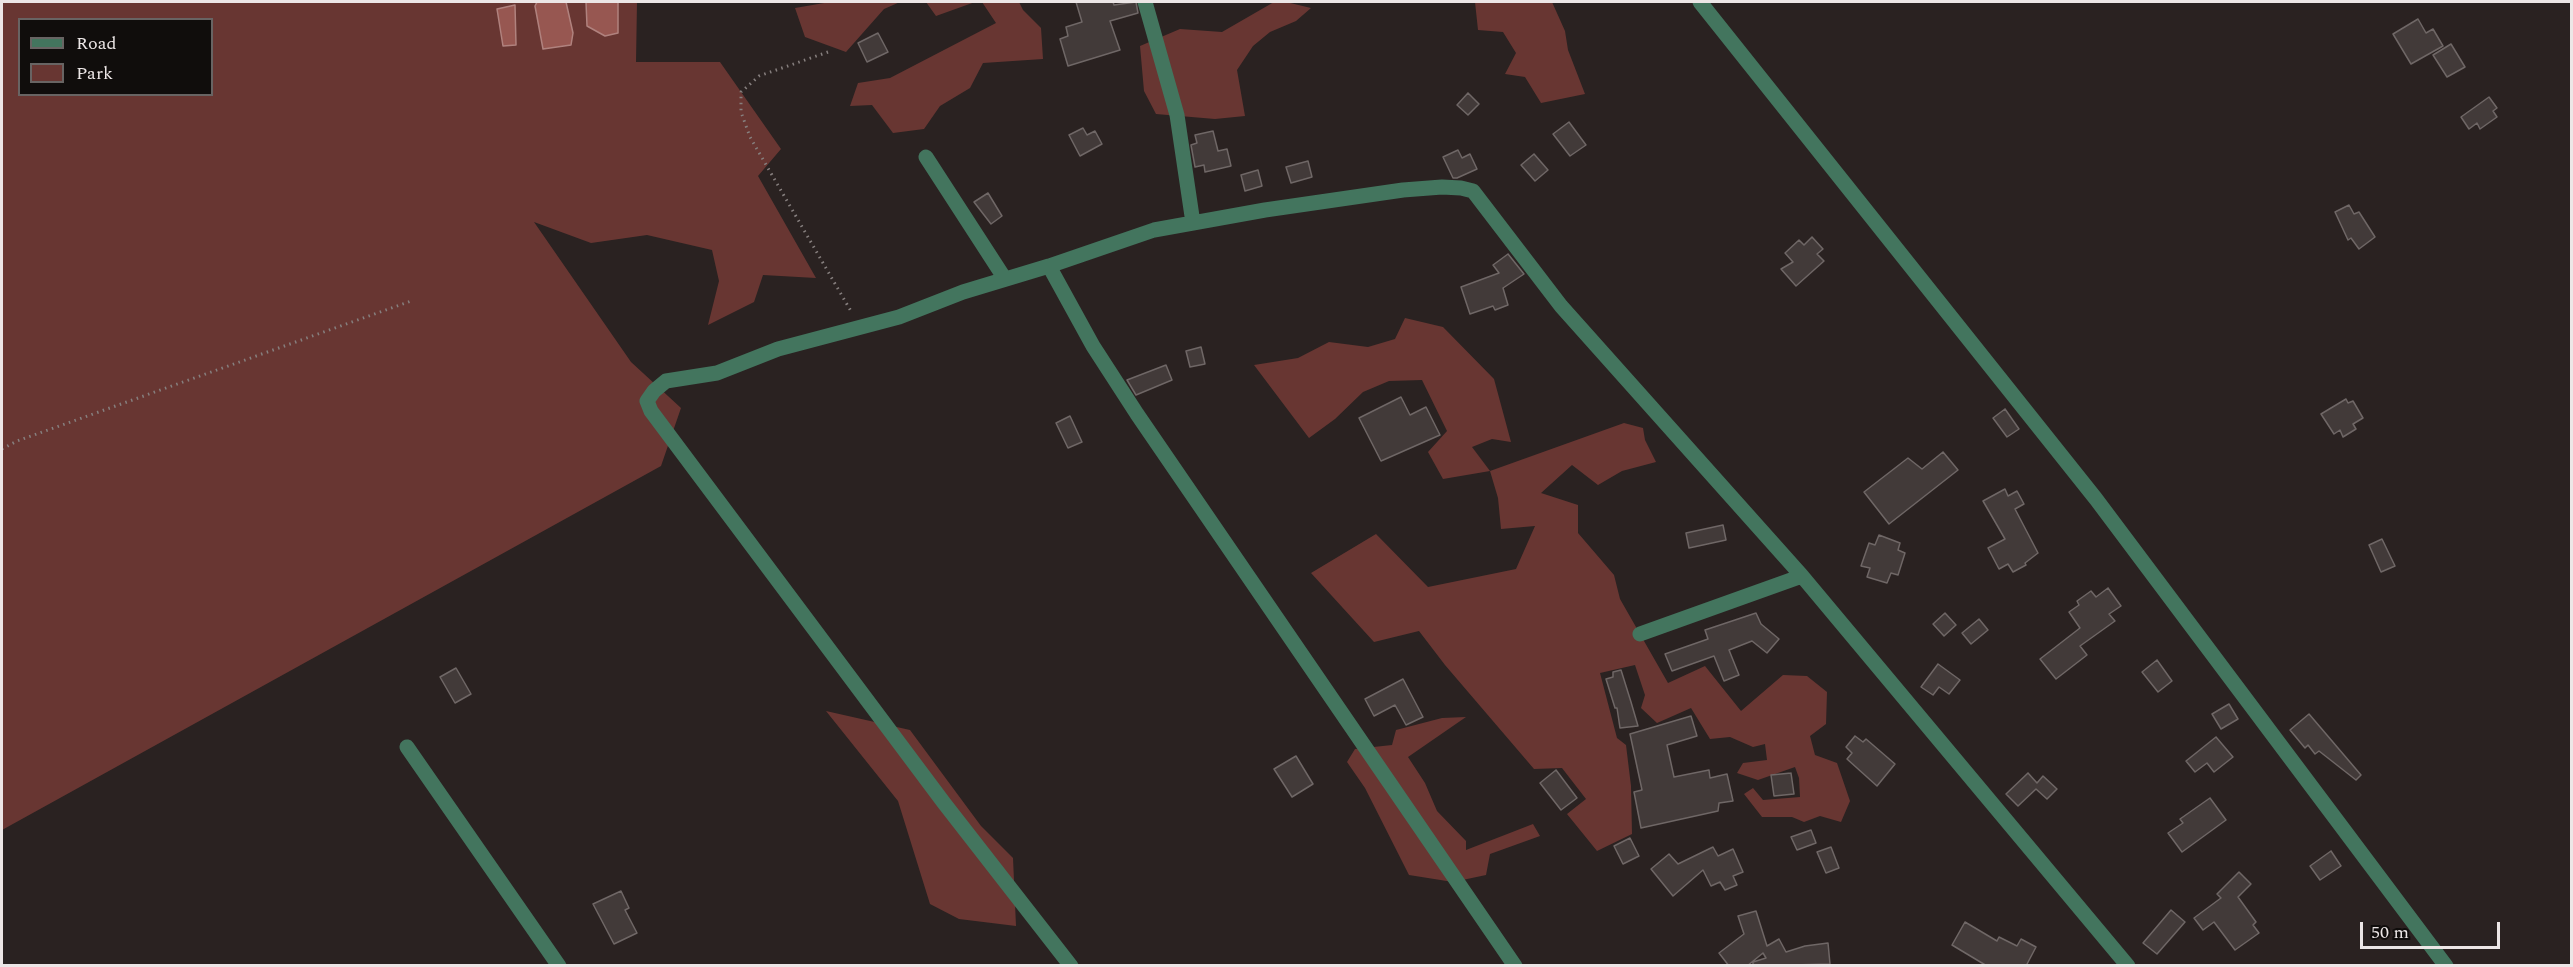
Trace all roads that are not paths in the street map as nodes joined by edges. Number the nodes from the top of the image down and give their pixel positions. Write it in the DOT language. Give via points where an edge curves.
graph roads {
  1 [pos="1145,2"];
  2 [pos="1700,2"];
  3 [pos="926,157"];
  4 [pos="1193,223"];
  5 [pos="1049,266"];
  6 [pos="1005,279"];
  7 [pos="1802,576"];
  8 [pos="1640,634"];
  9 [pos="407,747"];
  10 [pos="559,966"];
  11 [pos="1071,966"];
  12 [pos="1515,966"];
  13 [pos="2128,966"];
  14 [pos="2446,966"];
  1 -- 4 [label="street" via="1177,115"];
  2 -- 14 [label="street" via="2096,499"];
  3 -- 6 [label="street"];
  4 -- 5 [label="street" via="1154,230"];
  4 -- 7 [label="street" via="1403,190 1461,188 1473,192 1561,306"];
  5 -- 6 [label="street"];
  5 -- 12 [label="street" via="1093,346 1137,414"];
  6 -- 11 [label="street" via="899,317 778,349 717,373 666,381 647,401 944,803"];
  7 -- 8 [label="street"];
  7 -- 13 [label="street"];
  9 -- 10 [label="street"];
}
